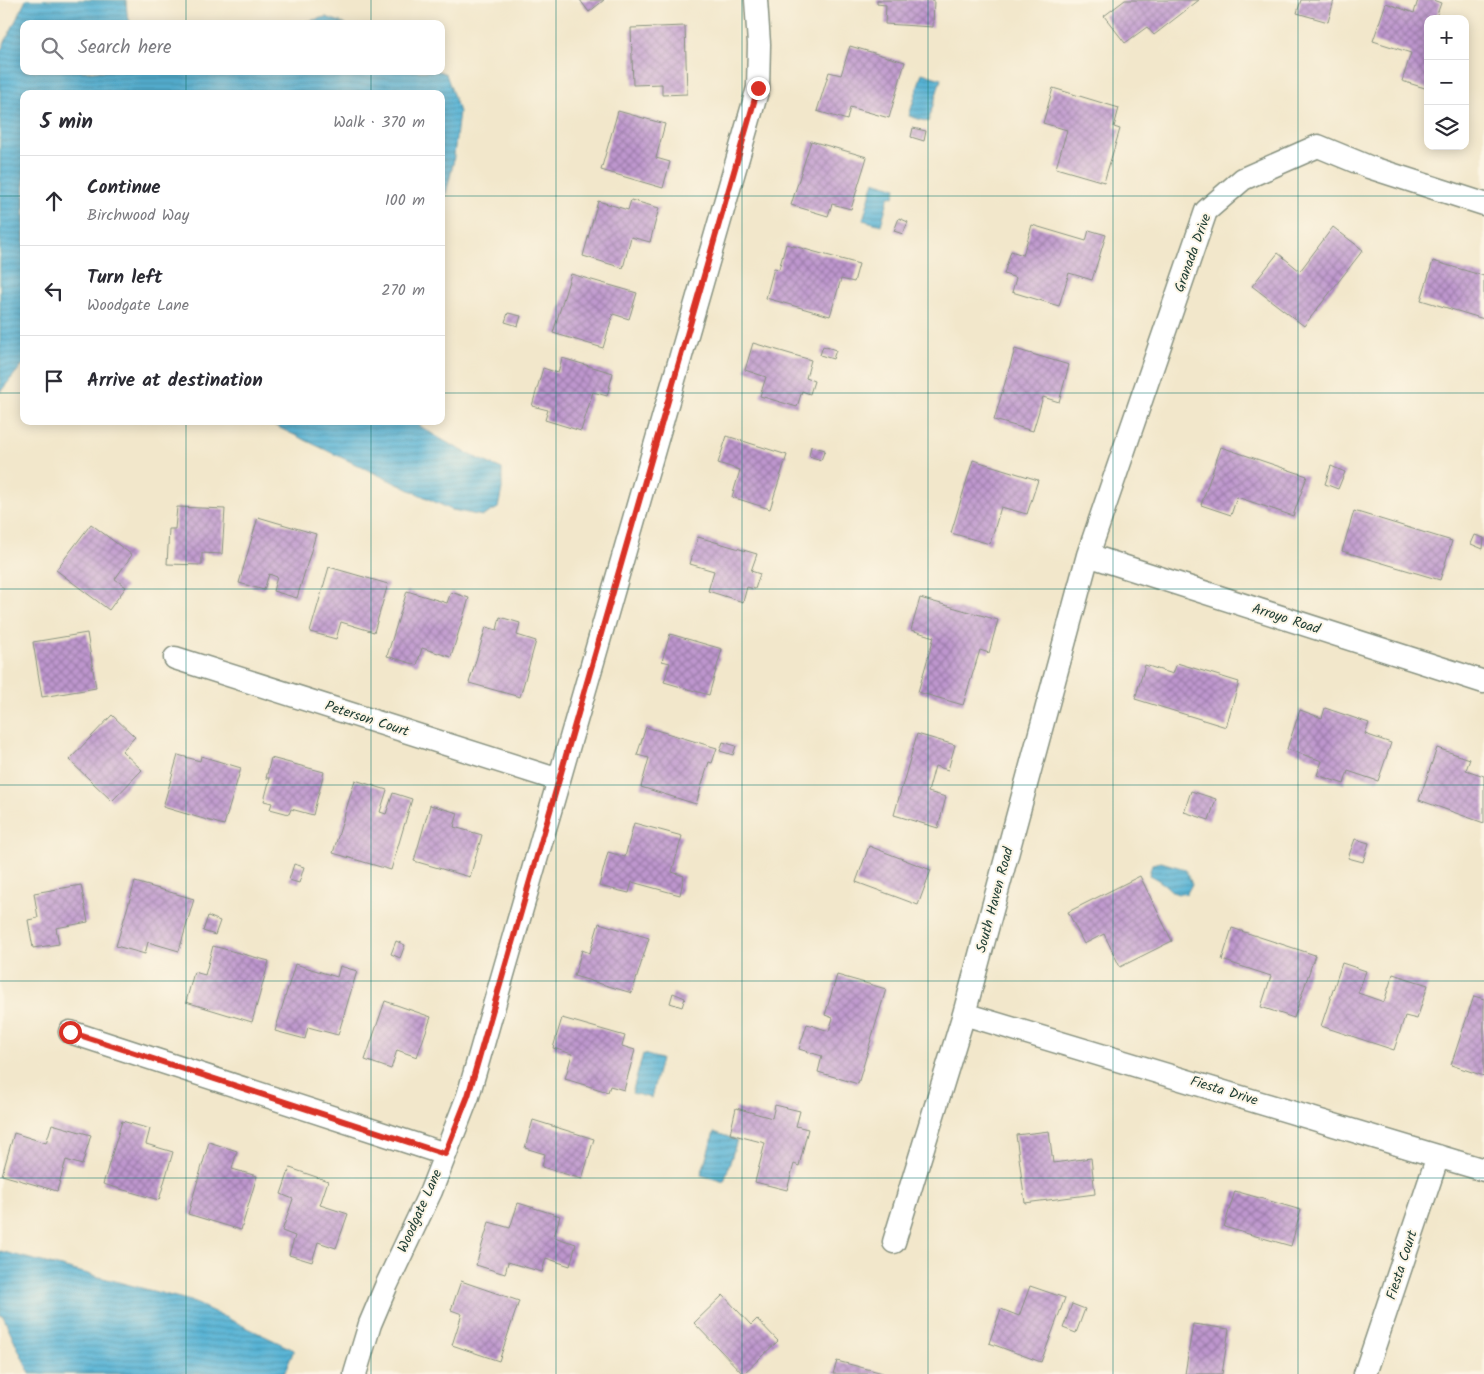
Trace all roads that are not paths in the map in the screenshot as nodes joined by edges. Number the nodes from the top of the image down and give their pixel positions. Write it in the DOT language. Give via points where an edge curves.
graph roads {
  1 [pos="757,3"];
  2 [pos="1484,204"];
  3 [pos="1088,555"];
  4 [pos="175,658"];
  5 [pos="1484,682"];
  6 [pos="559,780"];
  7 [pos="964,1014"];
  8 [pos="70,1032"];
  9 [pos="445,1154"];
  10 [pos="1438,1156"];
  11 [pos="1484,1170"];
  12 [pos="894,1242"];
  13 [pos="355,1374"];
  14 [pos="1365,1374"];
  1 -- 6 [label="street, Woodgate Lane" via="758,88"];
  2 -- 3 [label="street, Granada Drive" via="1369,167 1318,146 1243,179 1206,211"];
  3 -- 5 [label="street, Arroyo Road"];
  3 -- 7 [label="street, South Haven Road"];
  4 -- 6 [label="street, Peterson Court"];
  6 -- 9 [label="street, Woodgate Lane" via="468,1096"];
  7 -- 10 [label="street, Fiesta Drive"];
  7 -- 12 [label="street, South Haven Road"];
  8 -- 9 [label="street"];
  9 -- 13 [label="street, Woodgate Lane" via="370,1324"];
  10 -- 11 [label="street, Fiesta Drive"];
  10 -- 14 [label="street, Fiesta Court"];
}
